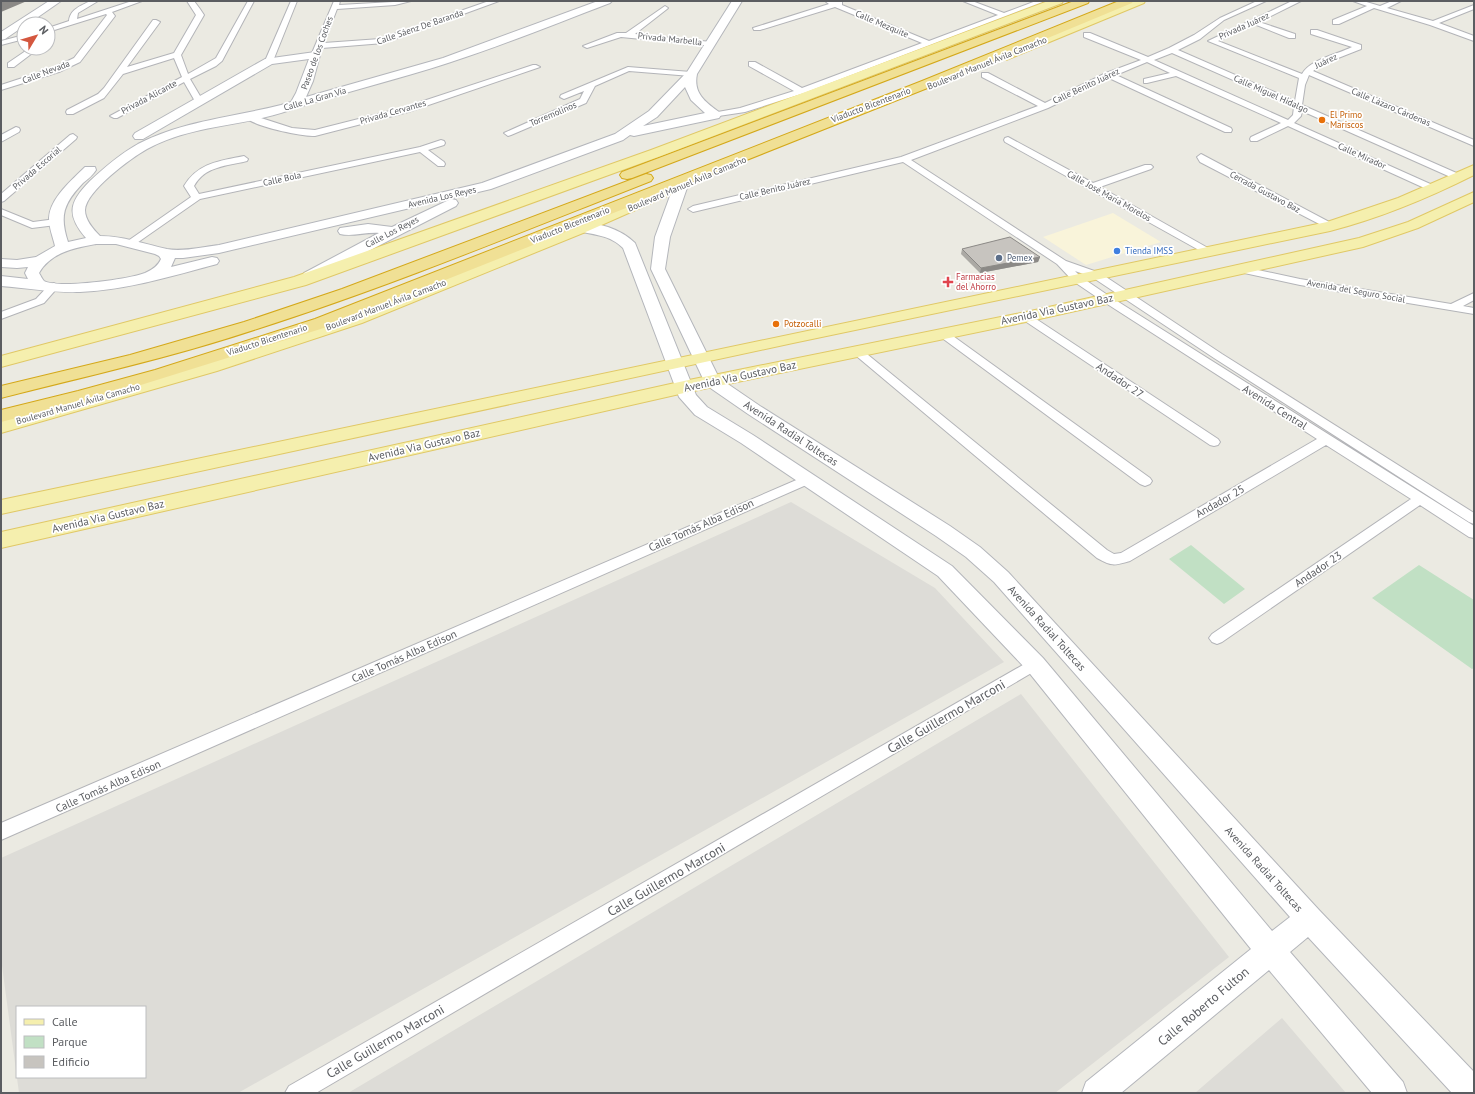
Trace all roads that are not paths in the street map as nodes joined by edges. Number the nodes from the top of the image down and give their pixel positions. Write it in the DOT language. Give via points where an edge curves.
graph roads {
  1 [pos="42,1"];
  2 [pos="56,1"];
  3 [pos="96,1"];
  4 [pos="139,1"];
  5 [pos="190,1"];
  6 [pos="251,1"];
  7 [pos="294,1"];
  8 [pos="407,1"];
  9 [pos="496,1"];
  10 [pos="585,1"];
  11 [pos="607,1"];
  12 [pos="737,1"];
  13 [pos="828,1"];
  14 [pos="847,1"];
  15 [pos="966,1"];
  16 [pos="1042,1"];
  17 [pos="1058,1"];
  18 [pos="1084,1"];
  19 [pos="1103,1"];
  20 [pos="1128,1"];
  21 [pos="1140,1"];
  22 [pos="1248,1"];
  23 [pos="1298,1"];
  24 [pos="1356,1"];
  25 [pos="1398,1"];
  26 [pos="1260,2"];
  27 [pos="336,4"];
  28 [pos="836,4"];
  29 [pos="1377,7"];
  30 [pos="665,8"];
  31 [pos="1473,8"];
  32 [pos="106,11"];
  33 [pos="21,12"];
  34 [pos="1004,15"];
  35 [pos="73,21"];
  36 [pos="156,22"];
  37 [pos="1254,22"];
  38 [pos="1336,22"];
  39 [pos="1433,23"];
  40 [pos="56,27"];
  41 [pos="757,28"];
  42 [pos="1314,32"];
  43 [pos="3,35"];
  44 [pos="630,35"];
  45 [pos="16,36"];
  46 [pos="1087,36"];
  47 [pos="16,39"];
  48 [pos="1474,39"];
  49 [pos="1212,42"];
  50 [pos="1283,42"];
  51 [pos="1,43"];
  52 [pos="928,43"];
  53 [pos="711,44"];
  54 [pos="587,46"];
  55 [pos="1172,50"];
  56 [pos="316,54"];
  57 [pos="177,55"];
  58 [pos="24,56"];
  59 [pos="1146,59"];
  60 [pos="269,61"];
  61 [pos="752,64"];
  62 [pos="11,65"];
  63 [pos="536,66"];
  64 [pos="120,72"];
  65 [pos="1177,73"];
  66 [pos="690,74"];
  67 [pos="1305,74"];
  68 [pos="985,75"];
  69 [pos="1109,75"];
  70 [pos="185,78"];
  71 [pos="1147,81"];
  72 [pos="305,86"];
  73 [pos="591,86"];
  74 [pos="1,88"];
  75 [pos="801,91"];
  76 [pos="564,97"];
  77 [pos="199,101"];
  78 [pos="664,101"];
  79 [pos="699,103"];
  80 [pos="295,104"];
  81 [pos="1045,106"];
  82 [pos="1299,107"];
  83 [pos="184,110"];
  84 [pos="70,112"];
  85 [pos="715,115"];
  86 [pos="114,116"];
  87 [pos="248,117"];
  88 [pos="1289,123"];
  89 [pos="202,126"];
  90 [pos="16,130"];
  91 [pos="1228,130"];
  92 [pos="508,133"];
  93 [pos="619,136"];
  94 [pos="73,137"];
  95 [pos="1,139"];
  96 [pos="1254,139"];
  97 [pos="1008,140"];
  98 [pos="441,143"];
  99 [pos="1474,143"];
  100 [pos="422,149"];
  101 [pos="109,154"];
  102 [pos="1201,157"];
  103 [pos="244,159"];
  104 [pos="904,159"];
  105 [pos="97,164"];
  106 [pos="441,164"];
  107 [pos="1148,167"];
  108 [pos="1474,169"];
  109 [pos="1458,177"];
  110 [pos="681,185"];
  111 [pos="486,186"];
  112 [pos="1092,187"];
  113 [pos="1434,189"];
  114 [pos="1474,196"];
  115 [pos="197,197"];
  116 [pos="1,199"];
  117 [pos="693,209"];
  118 [pos="1,212"];
  119 [pos="56,222"];
  120 [pos="1330,226"];
  121 [pos="583,228"];
  122 [pos="394,231"];
  123 [pos="96,240"];
  124 [pos="130,243"];
  125 [pos="63,247"];
  126 [pos="1210,252"];
  127 [pos="165,253"];
  128 [pos="38,261"];
  129 [pos="1061,262"];
  130 [pos="1,263"];
  131 [pos="1239,269"];
  132 [pos="1096,275"];
  133 [pos="152,276"];
  134 [pos="1077,279"];
  135 [pos="1,281"];
  136 [pos="300,281"];
  137 [pos="47,286"];
  138 [pos="1124,294"];
  139 [pos="1474,296"];
  140 [pos="1105,298"];
  141 [pos="1451,308"];
  142 [pos="1474,311"];
  143 [pos="1,316"];
  144 [pos="1026,316"];
  145 [pos="942,333"];
  146 [pos="152,340"];
  147 [pos="129,346"];
  148 [pos="858,352"];
  149 [pos="700,358"];
  150 [pos="1,362"];
  151 [pos="675,364"];
  152 [pos="1,379"];
  153 [pos="712,381"];
  154 [pos="684,387"];
  155 [pos="1,392"];
  156 [pos="1,416"];
  157 [pos="1,426"];
  158 [pos="1326,439"];
  159 [pos="1214,442"];
  160 [pos="808,479"];
  161 [pos="1145,481"];
  162 [pos="1420,499"];
  163 [pos="1,507"];
  164 [pos="1474,520"];
  165 [pos="1474,534"];
  166 [pos="1,540"];
  167 [pos="1217,638"];
  168 [pos="1035,664"];
  169 [pos="1,832"];
  170 [pos="1309,919"];
  171 [pos="1270,950"];
  172 [pos="296,1093"];
  173 [pos="1097,1093"];
  174 [pos="1392,1093"];
  175 [pos="1473,1093"];
  1 -- 33 [label="street"];
  2 -- 43 [label="street"];
  3 -- 35 [label="street" via="75,12"];
  4 -- 32 [label="street"];
  5 -- 57 [label="street" via="200,15"];
  6 -- 70 [label="street, Privada Alicante" via="218,59 207,68"];
  7 -- 60 [label="street"];
  8 -- 27 [label="street"];
  9 -- 56 [label="street, Calle Sáenz De Baranda" via="381,41"];
  10 -- 72 [label="street, Calle La Gran Vía" via="440,56 365,79 332,87"];
  11 -- 80 [label="street, Calle La Gran Vía" via="447,60"];
  12 -- 53 [label="street, Avenida Los Reyes"];
  13 -- 28 [label="street, Calle Mezquite"];
  14 -- 28 [label="street"];
  15 -- 34 [label="street"];
  16 -- 34 [label="street"];
  17 -- 136 [label="main road" via="656,153"];
  18 -- 146 [label="highway" via="390,264 236,316"];
  19 -- 155 [label="highway, Boulevard Manuel Ávila Camacho" via="894,84 348,293 135,359"];
  20 -- 156 [label="highway, Viaducto Bicentenario" via="321,323 114,387"];
  21 -- 110 [label="main road, Boulevard Manuel Ávila Camacho"];
  22 -- 26 [label="street"];
  23 -- 37 [label="street, Privada Juárez"];
  24 -- 29 [label="street"];
  25 -- 29 [label="street"];
  26 -- 55 [label="street, Calle Benito Juárez" via="1222,19 1197,37"];
  27 -- 56 [label="street, Paseo de los Coches"];
  28 -- 41 [label="street"];
  28 -- 52 [label="street, Calle Mezquite"];
  29 -- 38 [label="street"];
  29 -- 39 [label="street"];
  30 -- 44 [label="street, Privada Marbella"];
  31 -- 39 [label="street"];
  32 -- 35 [label="street"];
  32 -- 74 [label="street, Calle Nevada" via="111,16 77,60 56,70"];
  34 -- 52 [label="street"];
  35 -- 40 [label="street"];
  36 -- 64 [label="street"];
  37 -- 49 [label="street, Privada Juárez"];
  37 -- 50 [label="street" via="1292,36"];
  39 -- 48 [label="street"];
  42 -- 67 [label="street, Juárez" via="1358,46 1314,66"];
  43 -- 45 [label="street"];
  44 -- 53 [label="street, Privada Marbella"];
  44 -- 54 [label="street, Privada Marbella" via="614,36"];
  46 -- 59 [label="street, Calle Mirador"];
  47 -- 51 [label="street"];
  49 -- 67 [label="street, Calle Lázaro Cárdenas"];
  52 -- 75 [label="street"];
  53 -- 66 [label="street, Avenida Los Reyes"];
  55 -- 59 [label="street, Calle Benito Juárez"];
  55 -- 82 [label="street, Calle Miguel Hidalgo"];
  56 -- 60 [label="street"];
  56 -- 72 [label="street, Paseo de los Coches"];
  57 -- 64 [label="street"];
  57 -- 70 [label="street"];
  58 -- 62 [label="street"];
  59 -- 65 [label="street, Calle Mirador"];
  59 -- 69 [label="street, Calle Benito Juárez"];
  60 -- 77 [label="street"];
  61 -- 75 [label="street"];
  63 -- 87 [label="street, Privada Cervantes" via="409,109 315,133 306,134"];
  64 -- 84 [label="street" via="105,93"];
  65 -- 71 [label="street"];
  65 -- 88 [label="street, Calle Mirador"];
  66 -- 73 [label="street, Torremolinos" via="634,69"];
  66 -- 78 [label="street, Avenida Los Reyes"];
  66 -- 79 [label="street" via="688,81"];
  67 -- 82 [label="street, Juárez"];
  67 -- 99 [label="street, Calle Lázaro Cárdenas"];
  68 -- 81 [label="street"];
  69 -- 81 [label="street, Calle Benito Juárez"];
  69 -- 91 [label="street"];
  70 -- 77 [label="street"];
  70 -- 86 [label="street, Privada Alicante"];
  72 -- 80 [label="street, Paseo de los Coches"];
  73 -- 76 [label="street, Torremolinos"];
  73 -- 92 [label="street, Torremolinos" via="583,100 576,104"];
  75 -- 85 [label="street" via="742,110"];
  77 -- 83 [label="street"];
  78 -- 79 [label="street"];
  78 -- 93 [label="street, Avenida Los Reyes" via="644,121"];
  79 -- 85 [label="street"];
  80 -- 87 [label="street, Calle La Gran Vía"];
  81 -- 104 [label="street, Calle Benito Juárez"];
  82 -- 88 [label="street" via="1298,116"];
  82 -- 109 [label="street, Calle Miguel Hidalgo"];
  83 -- 89 [label="street" via="183,116 186,120"];
  83 -- 101 [label="street"];
  85 -- 93 [label="street"];
  87 -- 89 [label="street, Calle La Gran Vía"];
  88 -- 96 [label="street"];
  88 -- 113 [label="street, Calle Mirador"];
  89 -- 123 [label="street, Calle La Gran Vía" via="164,137 135,151 91,187 83,197 78,215"];
  90 -- 95 [label="street"];
  93 -- 111 [label="street, Avenida Los Reyes"];
  94 -- 116 [label="street, Privada Escorial"];
  97 -- 112 [label="street, Calle José María Morelos"];
  98 -- 100 [label="street, Calle Bola"];
  100 -- 106 [label="street"];
  100 -- 115 [label="street, Calle Bola"];
  102 -- 120 [label="street, Cerrada Gustavo Baz"];
  103 -- 115 [label="street" via="215,165 201,172 188,186"];
  104 -- 117 [label="street, Calle Benito Juárez"];
  104 -- 129 [label="street"];
  105 -- 119 [label="street" via="64,198 57,212"];
  107 -- 112 [label="street"];
  108 -- 109 [label="main road"];
  109 -- 113 [label="main road"];
  110 -- 121 [label="main road, Boulevard Manuel Ávila Camacho"];
  110 -- 149 [label="street, Avenida Radial Toltecas" via="662,239 658,269"];
  111 -- 122 [label="street, Calle Los Reyes"];
  111 -- 127 [label="street, Avenida Los Reyes" via="218,249 195,253"];
  112 -- 126 [label="street, Calle José María Morelos"];
  113 -- 120 [label="main road" via="1398,204"];
  114 -- 131 [label="main road, Avenida Via Gustavo Baz" via="1414,225 1363,242"];
  115 -- 124 [label="street, Calle Bola"];
  118 -- 119 [label="street" via="26,224"];
  119 -- 125 [label="street"];
  120 -- 126 [label="main road"];
  121 -- 151 [label="street" via="614,234 630,246"];
  121 -- 157 [label="main road, Boulevard Manuel Ávila Camacho" via="356,319 211,366"];
  122 -- 133 [label="street" via="368,228 338,232"];
  122 -- 136 [label="street, Calle Los Reyes"];
  123 -- 124 [label="street, Avenida Los Reyes"];
  123 -- 125 [label="street, Avenida Los Reyes"];
  124 -- 127 [label="street, Avenida Los Reyes"];
  125 -- 128 [label="street, Avenida Los Reyes"];
  126 -- 132 [label="main road"];
  127 -- 133 [label="street" via="168,259 166,266"];
  128 -- 130 [label="street"];
  128 -- 137 [label="street" via="32,273 35,279"];
  129 -- 132 [label="street"];
  129 -- 134 [label="street"];
  131 -- 138 [label="main road, Avenida Via Gustavo Baz"];
  131 -- 141 [label="street, Avenida del Seguro Social"];
  132 -- 134 [label="main road"];
  132 -- 138 [label="street, Avenida Central"];
  133 -- 137 [label="street" via="112,285"];
  134 -- 140 [label="street, Avenida Central"];
  134 -- 149 [label="main road"];
  135 -- 137 [label="street"];
  136 -- 150 [label="main road"];
  137 -- 143 [label="street" via="40,301"];
  138 -- 140 [label="main road, Avenida Via Gustavo Baz"];
  138 -- 164 [label="street, Avenida Central"];
  139 -- 141 [label="street"];
  140 -- 144 [label="main road, Avenida Via Gustavo Baz"];
  140 -- 158 [label="street, Avenida Central"];
  141 -- 142 [label="street, Avenida del Seguro Social"];
  144 -- 145 [label="main road, Avenida Via Gustavo Baz"];
  144 -- 159 [label="street, Andador 27"];
  145 -- 148 [label="main road, Avenida Via Gustavo Baz"];
  145 -- 161 [label="street"];
  147 -- 152 [label="highway"];
  148 -- 153 [label="main road, Avenida Via Gustavo Baz"];
  148 -- 158 [label="street, Andador 25" via="1102,554 1113,560 1125,557"];
  149 -- 151 [label="main road"];
  149 -- 153 [label="street, Avenida Radial Toltecas"];
  151 -- 154 [label="street"];
  151 -- 163 [label="main road"];
  153 -- 154 [label="main road, Avenida Via Gustavo Baz"];
  153 -- 170 [label="street, Avenida Radial Toltecas" via="943,531 990,567"];
  154 -- 160 [label="street" via="688,397 701,411"];
  154 -- 166 [label="main road, Avenida Via Gustavo Baz"];
  158 -- 162 [label="street, Avenida Central"];
  160 -- 168 [label="street" via="945,571"];
  160 -- 169 [label="street, Calle Tomás Alba Edison"];
  162 -- 165 [label="street, Avenida Central"];
  162 -- 167 [label="street, Andador 23"];
  168 -- 171 [label="street"];
  168 -- 172 [label="street, Calle Guillermo Marconi"];
  170 -- 171 [label="street, Calle Roberto Fulton"];
  170 -- 175 [label="street, Avenida Radial Toltecas"];
  171 -- 173 [label="street, Calle Roberto Fulton"];
  171 -- 174 [label="street"];
}
